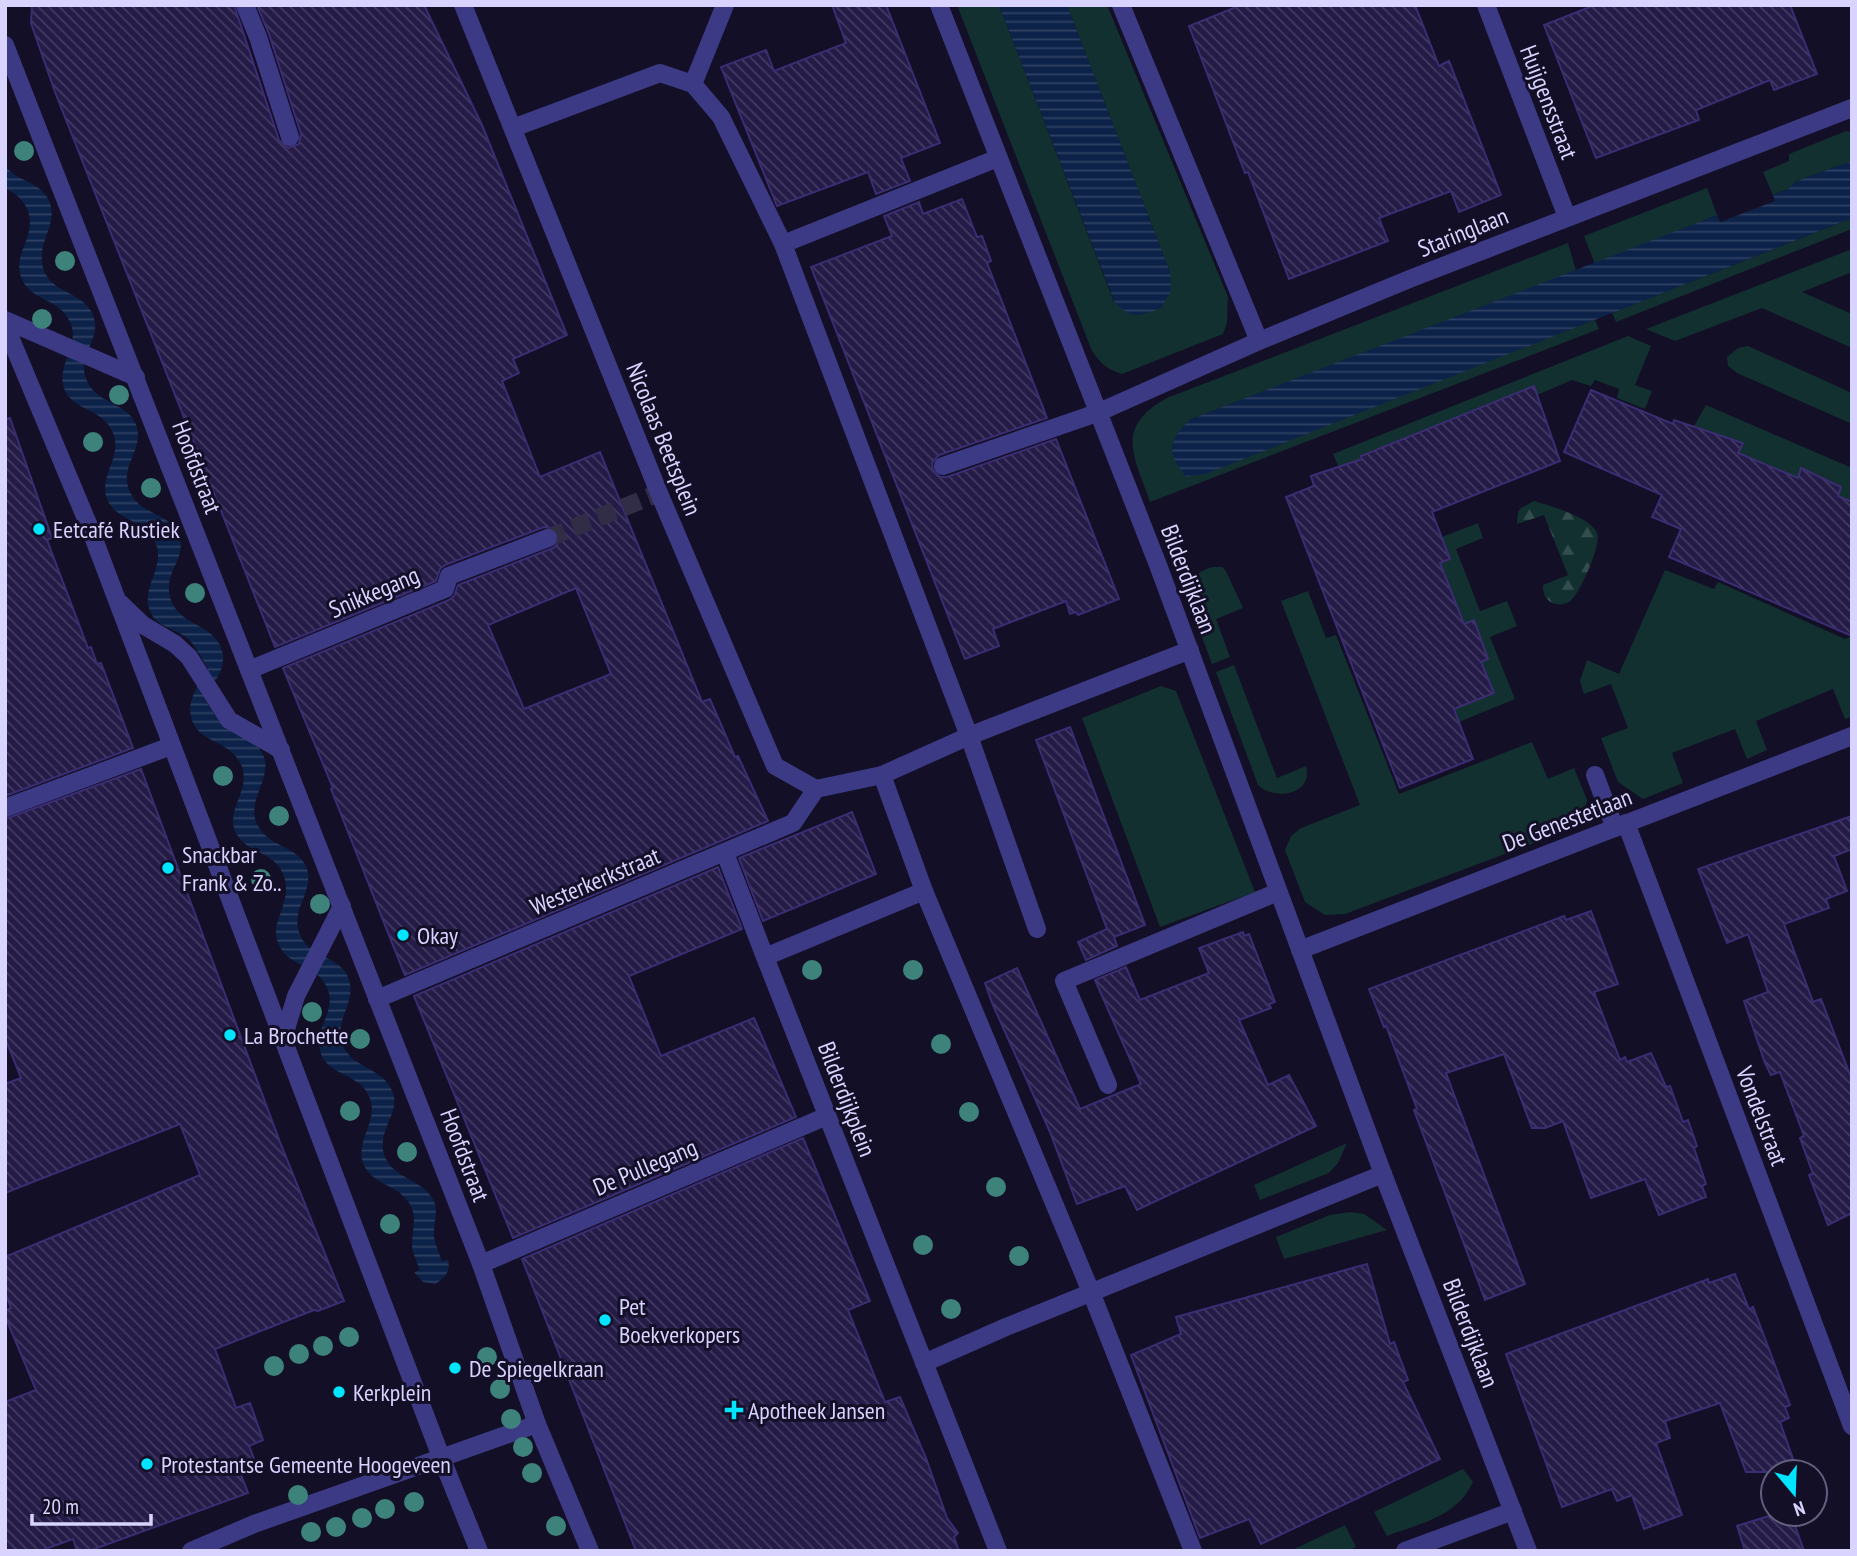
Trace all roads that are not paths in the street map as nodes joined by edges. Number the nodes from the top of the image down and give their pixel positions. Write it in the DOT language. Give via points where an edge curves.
graph roads {
  1 [pos="245,5"];
  2 [pos="463,5"];
  3 [pos="725,5"];
  4 [pos="939,5"];
  5 [pos="1121,5"];
  6 [pos="1486,5"];
  7 [pos="5,45"];
  8 [pos="693,84"];
  9 [pos="1852,108"];
  10 [pos="513,128"];
  11 [pos="290,137"];
  12 [pos="998,158"];
  13 [pos="1567,217"];
  14 [pos="783,244"];
  15 [pos="5,323"];
  16 [pos="1259,341"];
  17 [pos="136,377"];
  18 [pos="1097,413"];
  19 [pos="943,466"];
  20 [pos="548,538"];
  21 [pos="117,601"];
  22 [pos="1190,650"];
  23 [pos="249,670"];
  24 [pos="969,736"];
  25 [pos="1852,736"];
  26 [pos="171,746"];
  27 [pos="281,750"];
  28 [pos="882,775"];
  29 [pos="1595,775"];
  30 [pos="816,789"];
  31 [pos="5,808"];
  32 [pos="1621,826"];
  33 [pos="725,853"];
  34 [pos="924,891"];
  35 [pos="1278,892"];
  36 [pos="338,913"];
  37 [pos="1037,929"];
  38 [pos="1300,950"];
  39 [pos="765,957"];
  40 [pos="377,999"];
  41 [pos="283,1039"];
  42 [pos="1108,1085"];
  43 [pos="827,1116"];
  44 [pos="1383,1174"];
  45 [pos="481,1264"];
  46 [pos="1091,1292"];
  47 [pos="924,1363"];
  48 [pos="537,1424"];
  49 [pos="1852,1426"];
  50 [pos="441,1457"];
  51 [pos="1513,1511"];
  52 [pos="191,1551"];
  53 [pos="479,1551"];
  54 [pos="590,1551"];
  55 [pos="998,1551"];
  56 [pos="1193,1551"];
  57 [pos="1405,1551"];
  58 [pos="1528,1551"];
  1 -- 11 [label="street"];
  2 -- 10 [label="street, Nicolaas Beetsplein"];
  3 -- 8 [label="street"];
  4 -- 12 [label="street, Bilderdijklaan"];
  5 -- 16 [label="street"];
  6 -- 13 [label="street, Huijgensstraat"];
  7 -- 17 [label="street, Hoofdstraat"];
  8 -- 10 [label="street" via="660,73"];
  8 -- 14 [label="street" via="721,117"];
  9 -- 13 [label="street, Staringlaan"];
  10 -- 30 [label="street, Nicolaas Beetsplein" via="659,493 775,766"];
  12 -- 14 [label="street"];
  12 -- 18 [label="street, Bilderdijklaan"];
  13 -- 16 [label="street, Staringlaan"];
  14 -- 24 [label="street"];
  15 -- 17 [label="street"];
  15 -- 21 [label="street"];
  16 -- 18 [label="street, Staringlaan"];
  17 -- 23 [label="street, Hoofdstraat"];
  18 -- 19 [label="street, Staringlaan"];
  18 -- 22 [label="street, Bilderdijklaan"];
  20 -- 23 [label="street, Snikkegang" via="449,576 445,589"];
  21 -- 26 [label="street"];
  21 -- 27 [label="street" via="189,657 229,720"];
  22 -- 24 [label="street"];
  22 -- 35 [label="street, Bilderdijklaan"];
  23 -- 27 [label="street, Hoofdstraat"];
  24 -- 28 [label="street"];
  24 -- 37 [label="street"];
  25 -- 32 [label="street, De Genestetlaan"];
  26 -- 31 [label="street"];
  26 -- 41 [label="street"];
  27 -- 36 [label="street, Hoofdstraat"];
  28 -- 30 [label="street"];
  28 -- 34 [label="street"];
  29 -- 32 [label="street, Vondelstraat"];
  30 -- 33 [label="street, Westerkerkstraat" via="793,823"];
  32 -- 38 [label="street, De Genestetlaan"];
  32 -- 49 [label="street, Vondelstraat"];
  33 -- 39 [label="street, Bilderdijkplein"];
  33 -- 40 [label="street, Westerkerkstraat"];
  34 -- 39 [label="street"];
  34 -- 46 [label="street"];
  35 -- 38 [label="street, Bilderdijklaan"];
  35 -- 42 [label="street" via="1064,981"];
  36 -- 40 [label="street, Hoofdstraat"];
  36 -- 41 [label="street" via="296,996"];
  38 -- 44 [label="street, Bilderdijklaan"];
  39 -- 43 [label="street, Bilderdijkplein"];
  40 -- 45 [label="street, Hoofdstraat"];
  41 -- 50 [label="street"];
  43 -- 45 [label="street, De Pullegang"];
  43 -- 47 [label="street, Bilderdijkplein"];
  44 -- 46 [label="street"];
  44 -- 51 [label="street, Bilderdijklaan"];
  45 -- 48 [label="street, Hoofdstraat"];
  46 -- 47 [label="street"];
  46 -- 56 [label="street"];
  47 -- 55 [label="street, Bilderdijkplein"];
  48 -- 50 [label="street"];
  48 -- 54 [label="street, Hoofdstraat"];
  50 -- 52 [label="street"];
  50 -- 53 [label="street"];
  51 -- 57 [label="street"];
  51 -- 58 [label="street, Bilderdijklaan"];
}
